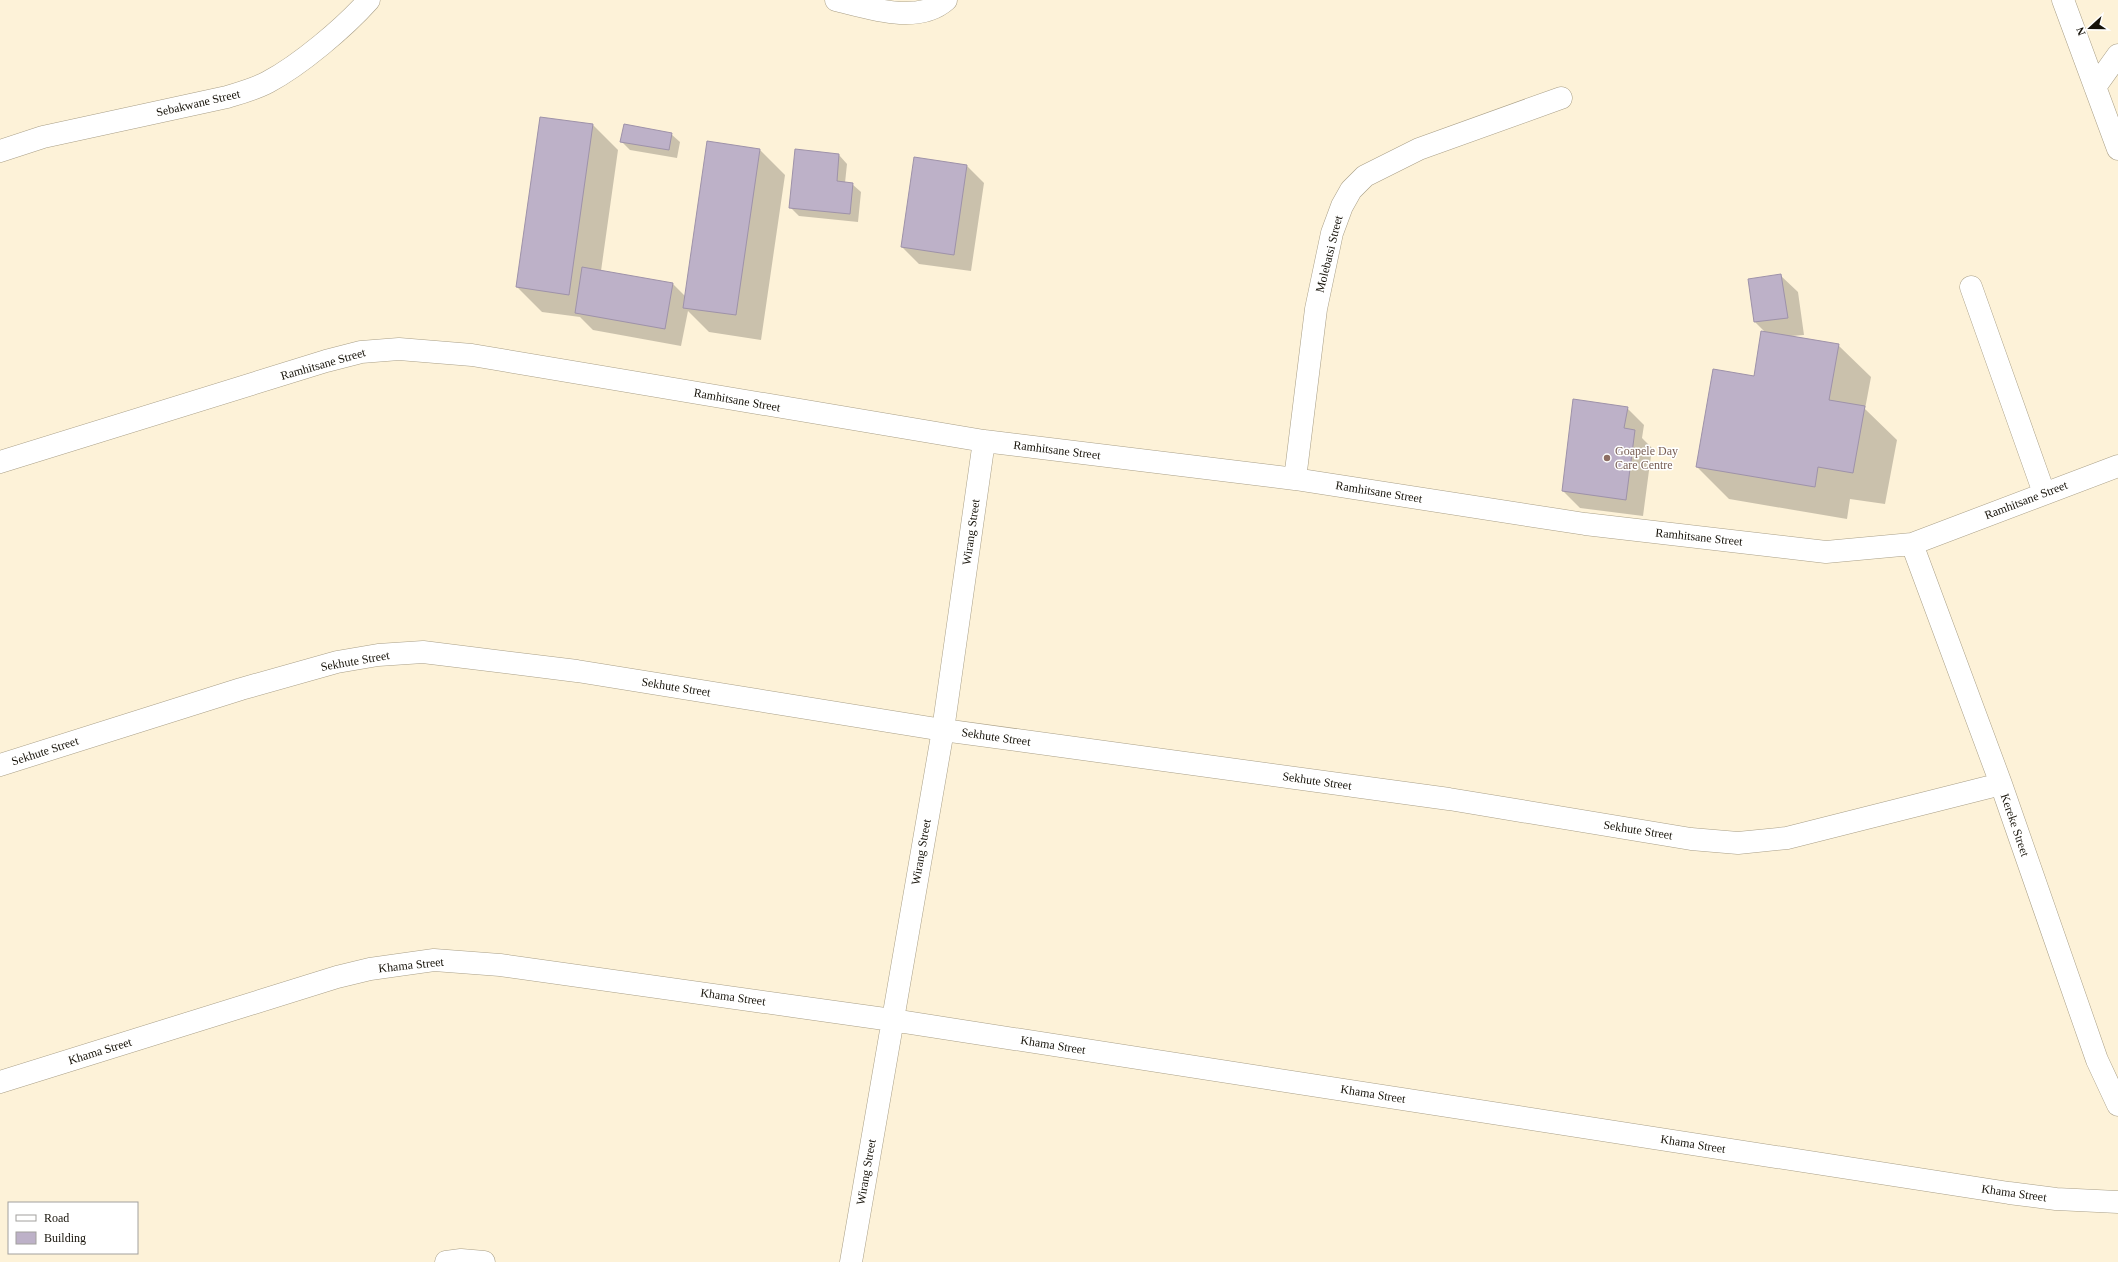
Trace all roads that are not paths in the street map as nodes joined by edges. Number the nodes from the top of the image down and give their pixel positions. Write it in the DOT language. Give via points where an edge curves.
graph roads {
  1 [pos="368,0"];
  2 [pos="836,0"];
  3 [pos="946,0"];
  4 [pos="2063,0"];
  5 [pos="2118,55"];
  6 [pos="2095,87"];
  7 [pos="1561,98"];
  8 [pos="2118,148"];
  9 [pos="0,151"];
  10 [pos="1971,287"];
  11 [pos="984,441"];
  12 [pos="0,462"];
  13 [pos="2118,466"];
  14 [pos="1295,479"];
  15 [pos="2044,493"];
  16 [pos="1912,544"];
  17 [pos="943,730"];
  18 [pos="0,765"];
  19 [pos="2001,784"];
  20 [pos="892,1020"];
  21 [pos="0,1082"];
  22 [pos="2118,1105"];
  23 [pos="2118,1202"];
  24 [pos="446,1262"];
  25 [pos="484,1262"];
  26 [pos="851,1262"];
  1 -- 9 [label="street, Sebakwane Street" via="319,46 290,68 254,88 227,97 43,137"];
  2 -- 3 [label="street" via="916,14 929,11"];
  4 -- 6 [label="street"];
  5 -- 6 [label="street"];
  6 -- 8 [label="street"];
  7 -- 14 [label="street, Molebatsi Street" via="1419,149 1365,176 1351,190 1332,233 1316,309"];
  10 -- 15 [label="street"];
  11 -- 12 [label="street, Ramhitsane Street" via="472,355 399,349 361,352 326,361"];
  11 -- 14 [label="street, Ramhitsane Street"];
  11 -- 17 [label="street, Wirang Street"];
  13 -- 15 [label="street, Ramhitsane Street"];
  14 -- 16 [label="street, Ramhitsane Street" via="1584,524 1819,551"];
  15 -- 16 [label="street, Ramhitsane Street"];
  16 -- 19 [label="street, Kereke Street"];
  17 -- 18 [label="street, Sekhute Street" via="577,671 423,652 378,655 337,662 241,689"];
  17 -- 19 [label="street, Sekhute Street" via="1449,800 1691,839 1738,843 1787,838"];
  17 -- 20 [label="street, Wirang Street"];
  19 -- 22 [label="street, Kereke Street" via="2097,1060"];
  20 -- 21 [label="street, Khama Street" via="500,965 434,960 370,969 337,977"];
  20 -- 23 [label="street, Khama Street" via="2009,1193 2056,1199"];
  20 -- 26 [label="street, Wirang Street"];
  24 -- 25 [label="street"];
}
